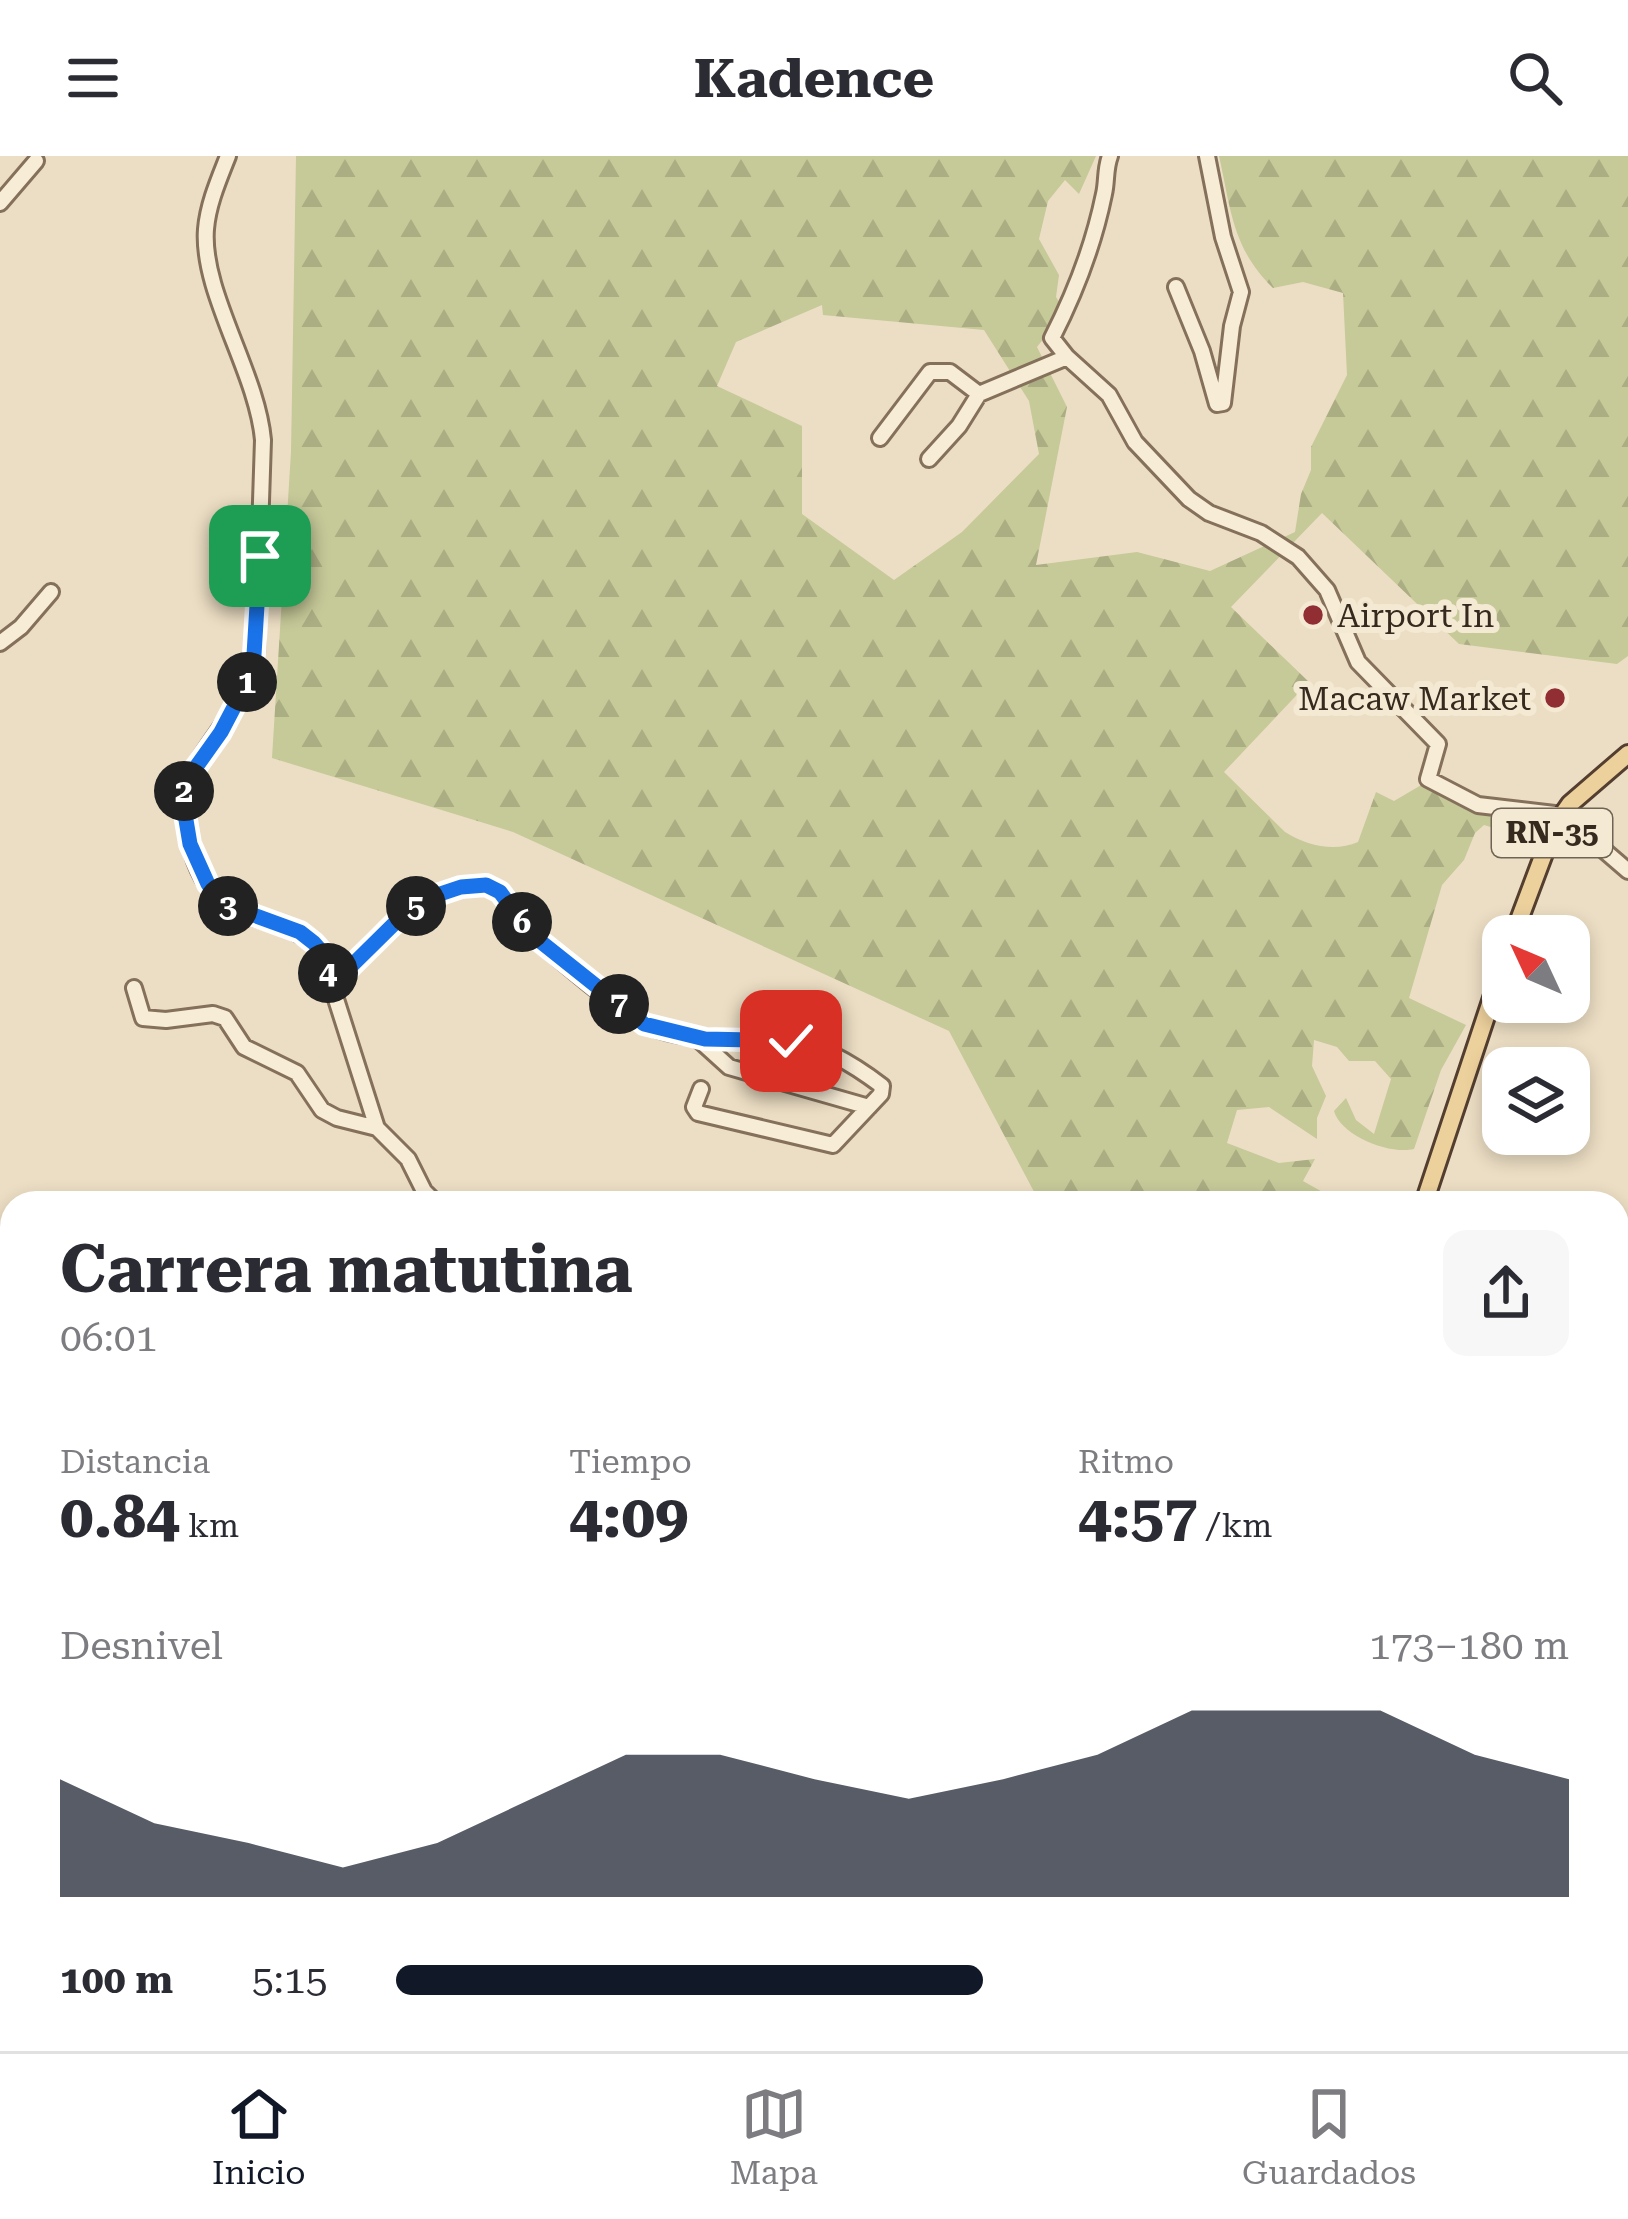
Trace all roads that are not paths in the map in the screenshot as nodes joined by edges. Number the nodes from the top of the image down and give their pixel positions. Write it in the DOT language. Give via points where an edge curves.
graph roads {
  1 [pos="228,156"];
  2 [pos="1110,156"];
  3 [pos="1207,156"];
  4 [pos="36,161"];
  5 [pos="0,202"];
  6 [pos="1176,287"];
  7 [pos="1067,357"];
  8 [pos="979,394"];
  9 [pos="880,438"];
  10 [pos="929,459"];
  11 [pos="51,592"];
  12 [pos="0,644"];
  13 [pos="1628,754"];
  14 [pos="1562,815"];
  15 [pos="1628,871"];
  16 [pos="1520,915"];
  17 [pos="332,985"];
  18 [pos="134,988"];
  19 [pos="1484,1023"];
  20 [pos="697,1038"];
  21 [pos="701,1089"];
  22 [pos="869,1107"];
  23 [pos="377,1128"];
  24 [pos="424,1191"];
  25 [pos="1428,1191"];
  1 -- 17 [label="street" via="205,235 260,409 256,655 221,732 184,784 183,802 208,884 229,906 314,943"];
  2 -- 7 [label="street" via="1093,234 1052,338"];
  3 -- 6 [label="street" via="1241,292 1223,403"];
  4 -- 5 [label="street"];
  7 -- 8 [label="street"];
  7 -- 14 [label="street" via="1109,395 1135,442 1189,499 1298,557 1327,590 1358,662 1438,744 1428,779 1478,805"];
  8 -- 9 [label="street" via="950,372 930,372"];
  8 -- 10 [label="street"];
  11 -- 12 [label="street"];
  13 -- 14 [label="main road, RN-35"];
  14 -- 15 [label="street"];
  14 -- 16 [label="main road, RN-35"];
  17 -- 20 [label="street" via="428,898 486,885 531,934 644,1024"];
  17 -- 23 [label="street"];
  18 -- 23 [label="street" via="143,1018 225,1018 244,1047 297,1073 322,1110"];
  19 -- 25 [label="main road"];
  20 -- 22 [label="street" via="729,1066"];
  20 -- 22 [label="street" via="817,1047 882,1086"];
  21 -- 22 [label="street" via="698,1113 833,1145"];
  23 -- 24 [label="street" via="408,1159"];
}
